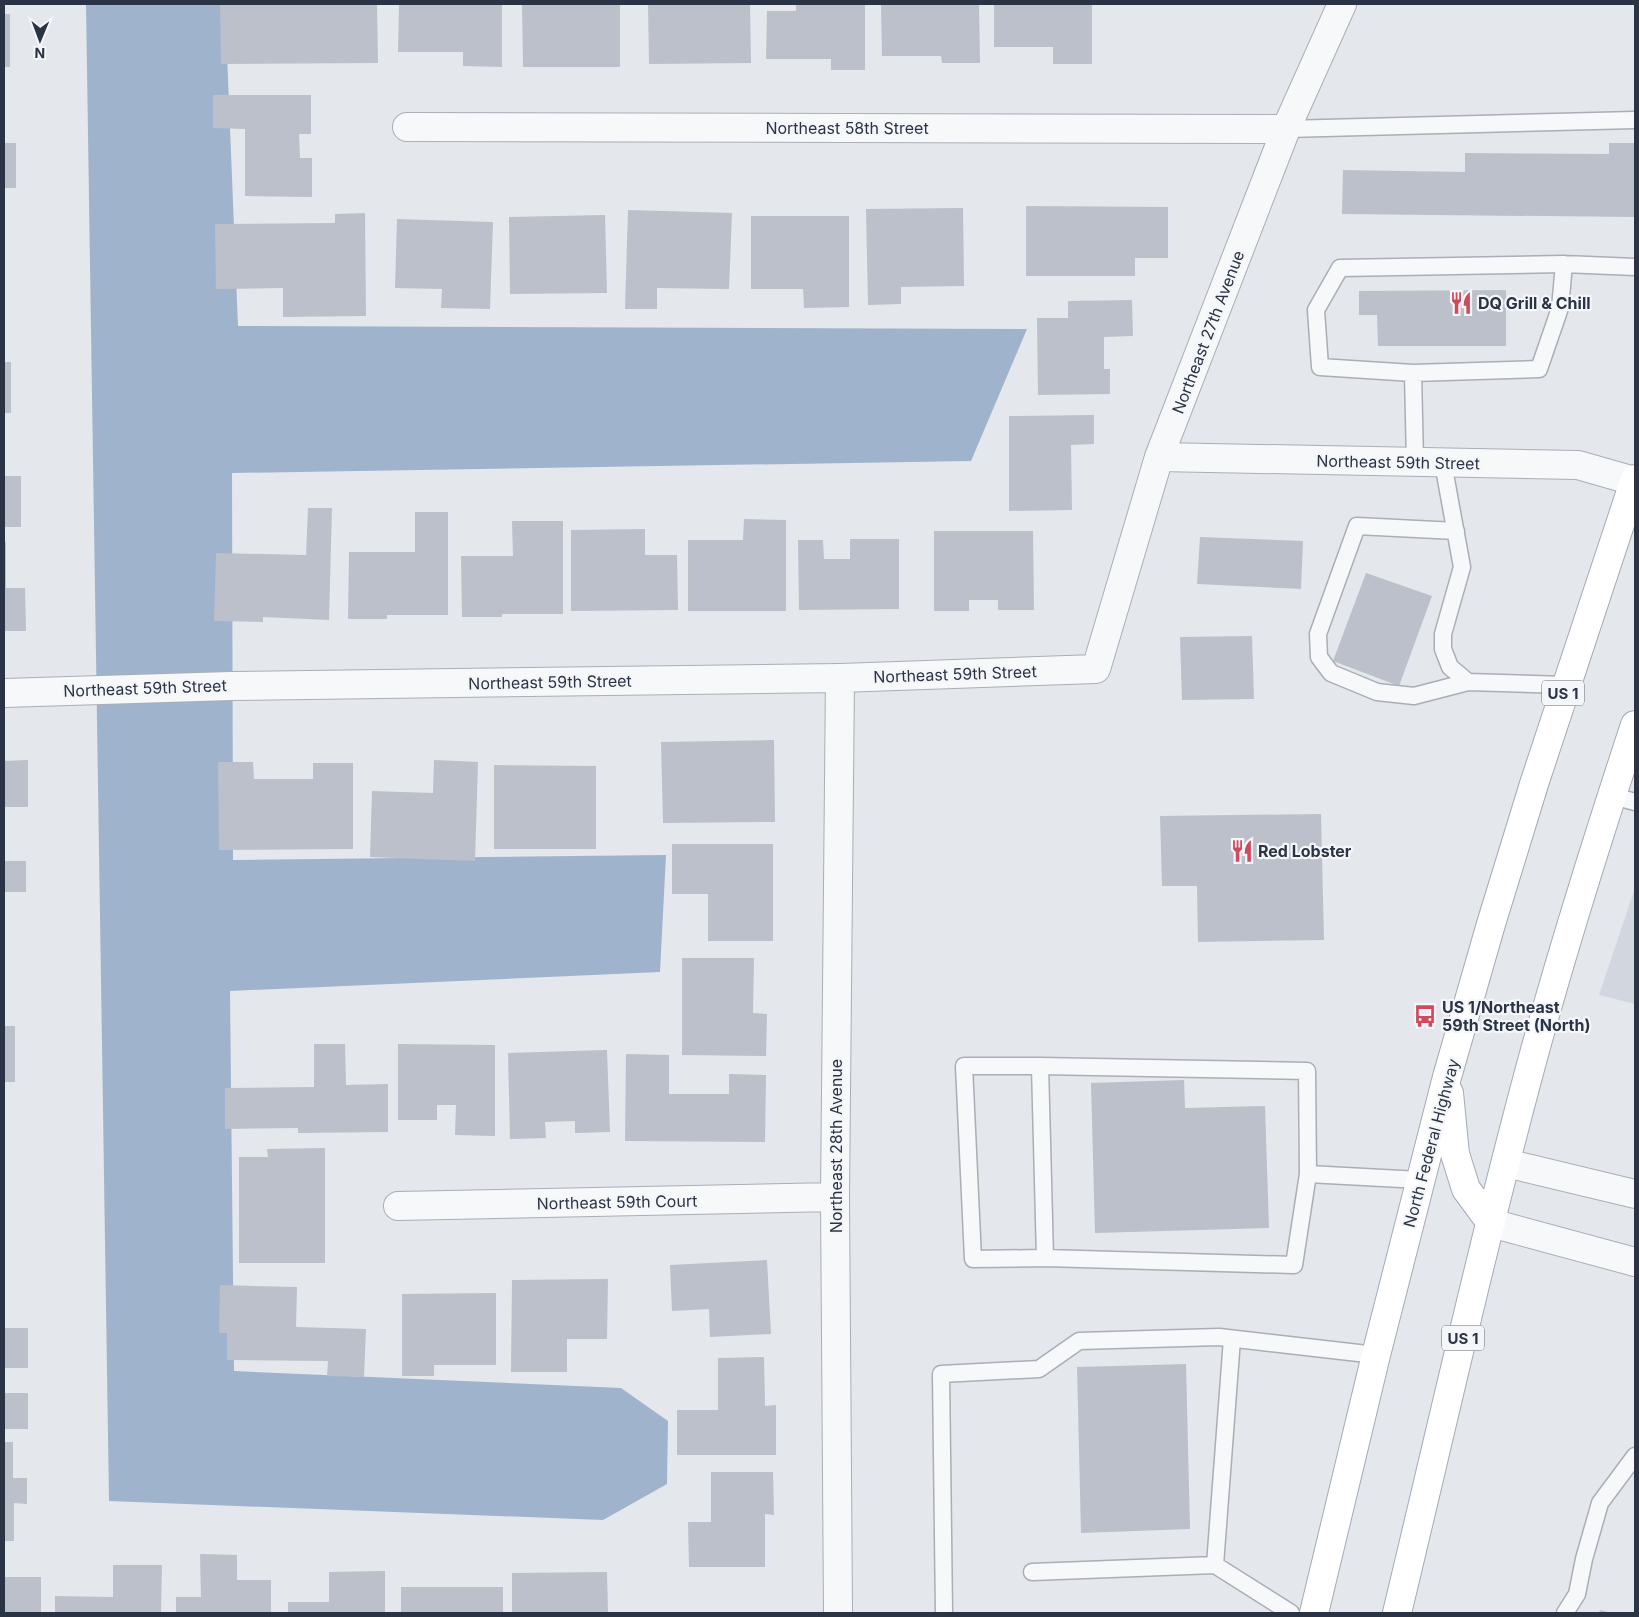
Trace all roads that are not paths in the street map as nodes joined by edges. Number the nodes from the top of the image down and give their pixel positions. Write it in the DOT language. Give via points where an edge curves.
graph roads {
  1 [pos="1342,4"];
  2 [pos="1635,120"];
  3 [pos="407,127"];
  4 [pos="1286,129"];
  5 [pos="1564,264"];
  6 [pos="1635,267"];
  7 [pos="1413,373"];
  8 [pos="1159,457"];
  9 [pos="1415,462"];
  10 [pos="1443,462"];
  11 [pos="1635,480"];
  12 [pos="1456,531"];
  13 [pos="1096,669"];
  14 [pos="840,678"];
  15 [pos="1468,682"];
  16 [pos="1566,685"];
  17 [pos="11,693"];
  18 [pos="1635,725"];
  19 [pos="1624,799"];
  20 [pos="1040,1066"];
  21 [pos="1447,1077"];
  22 [pos="1506,1162"];
  23 [pos="1308,1174"];
  24 [pos="1420,1180"];
  25 [pos="1635,1194"];
  26 [pos="835,1198"];
  27 [pos="398,1206"];
  28 [pos="1491,1223"];
  29 [pos="1045,1258"];
  30 [pos="1635,1262"];
  31 [pos="1232,1339"];
  32 [pos="1376,1355"];
  33 [pos="1635,1456"];
  34 [pos="1215,1565"];
  35 [pos="1032,1572"];
  36 [pos="838,1613"];
  37 [pos="944,1613"];
  38 [pos="1291,1613"];
  39 [pos="1314,1613"];
  40 [pos="1397,1613"];
  41 [pos="1565,1613"];
  1 -- 4 [label="street, Northeast 27th Avenue"];
  2 -- 4 [label="lane"];
  3 -- 4 [label="street, Northeast 58th Street"];
  4 -- 8 [label="street, Northeast 27th Avenue"];
  5 -- 6 [label="lane"];
  5 -- 7 [label="lane" via="1560,308 1540,369"];
  5 -- 7 [label="lane" via="1340,268 1316,310 1320,367"];
  7 -- 9 [label="lane"];
  8 -- 9 [label="street, Northeast 59th Street"];
  8 -- 13 [label="street, Northeast 27th Avenue"];
  9 -- 10 [label="street, Northeast 59th Street"];
  10 -- 11 [label="street, Northeast 59th Street" via="1578,465"];
  10 -- 12 [label="lane"];
  11 -- 16 [label="main road, North Federal Highway / US 1"];
  12 -- 15 [label="lane" via="1462,567 1443,634 1442,649 1450,667"];
  12 -- 15 [label="lane" via="1357,526 1318,634 1319,657 1331,674 1377,692 1414,696"];
  13 -- 14 [label="street, Northeast 59th Street"];
  14 -- 17 [label="street, Northeast 59th Street" via="231,686"];
  14 -- 26 [label="street, Northeast 28th Avenue"];
  15 -- 16 [label="lane"];
  16 -- 21 [label="main road, North Federal Highway / US 1"];
  18 -- 19 [label="main road, US 1"];
  19 -- 22 [label="main road, US 1" via="1579,902"];
  20 -- 23 [label="lane" via="1308,1071"];
  20 -- 29 [label="lane"];
  20 -- 29 [label="lane" via="964,1066 973,1258"];
  21 -- 24 [label="main road, North Federal Highway / US 1"];
  21 -- 28 [label="main road" via="1456,1154 1466,1189"];
  22 -- 25 [label="street"];
  22 -- 28 [label="main road, US 1"];
  23 -- 24 [label="lane"];
  23 -- 29 [label="lane" via="1294,1265"];
  24 -- 32 [label="main road, North Federal Highway / US 1"];
  26 -- 27 [label="street, Northeast 59th Court"];
  26 -- 36 [label="street, Northeast 28th Avenue"];
  28 -- 30 [label="street"];
  28 -- 40 [label="main road, US 1"];
  31 -- 32 [label="lane"];
  31 -- 34 [label="lane"];
  31 -- 37 [label="lane" via="1079,1341 1039,1369 941,1374"];
  32 -- 39 [label="main road, North Federal Highway / US 1"];
  33 -- 41 [label="lane" via="1600,1503 1578,1594"];
  34 -- 35 [label="lane"];
  34 -- 38 [label="lane"];
}
